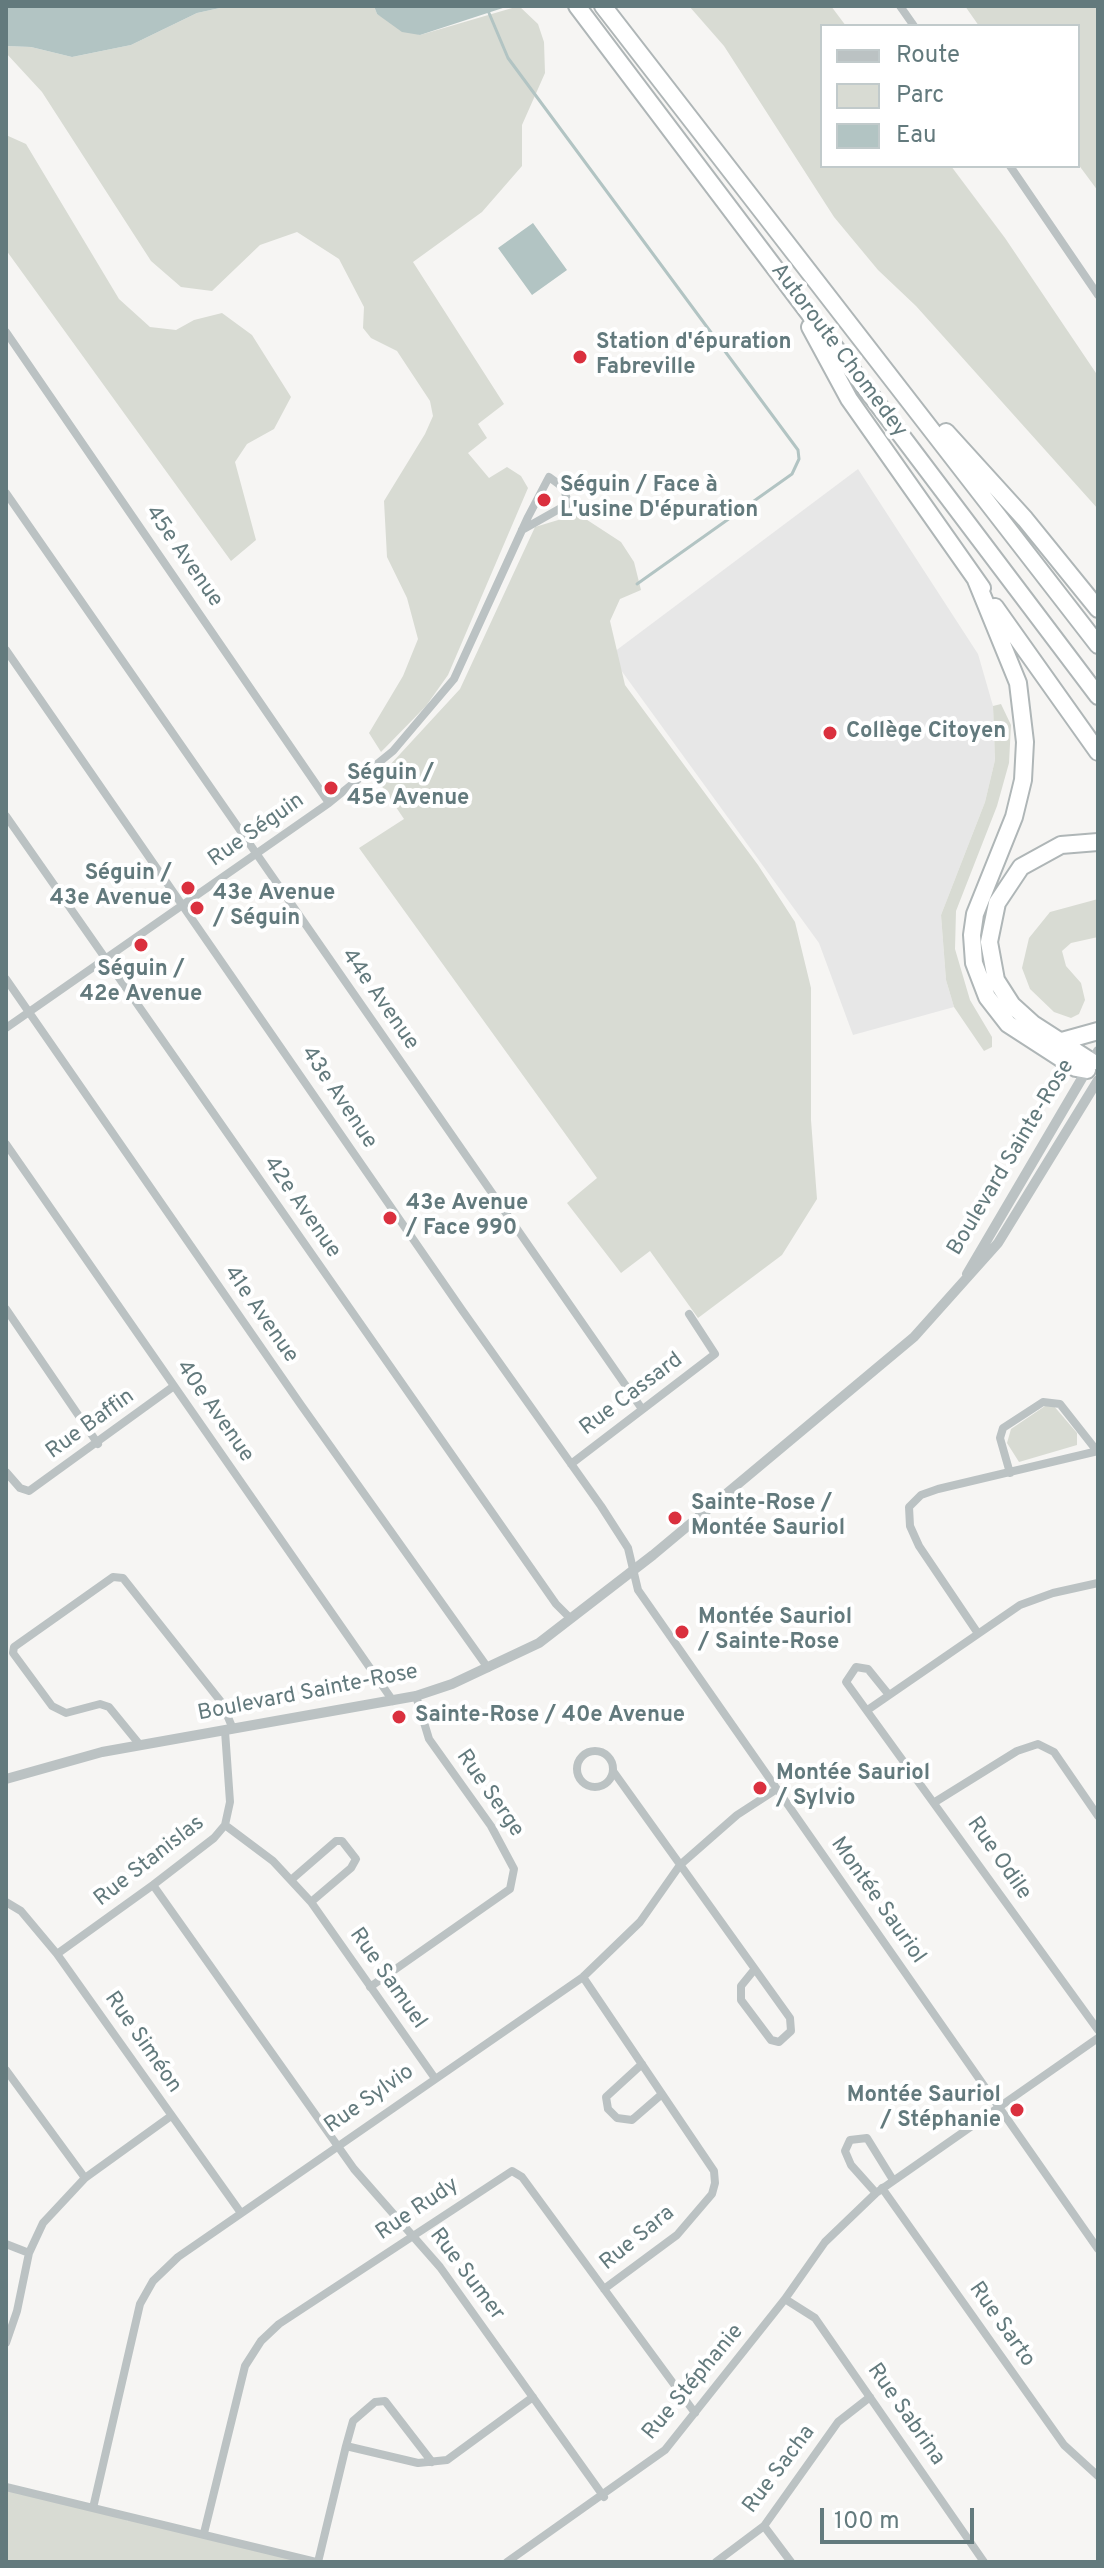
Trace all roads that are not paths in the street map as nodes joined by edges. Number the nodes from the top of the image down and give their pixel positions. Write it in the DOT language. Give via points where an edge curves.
graph roads {
  1 [pos="603,6"];
  2 [pos="900,6"];
  3 [pos="582,12"];
  4 [pos="913,24"];
  5 [pos="1011,168"];
  6 [pos="787,283"];
  7 [pos="1098,295"];
  8 [pos="6,332"];
  9 [pos="864,342"];
  10 [pos="6,493"];
  11 [pos="522,530"];
  12 [pos="976,580"];
  13 [pos="1098,609"];
  14 [pos="1098,645"];
  15 [pos="6,650"];
  16 [pos="1098,696"];
  17 [pos="1098,752"];
  18 [pos="329,803"];
  19 [pos="6,816"];
  20 [pos="1098,842"];
  21 [pos="255,854"];
  22 [pos="183,904"];
  23 [pos="105,959"];
  24 [pos="6,979"];
  25 [pos="29,1012"];
  26 [pos="6,1028"];
  27 [pos="1098,1031"];
  28 [pos="1062,1041"];
  29 [pos="1095,1067"];
  30 [pos="6,1144"];
  31 [pos="6,1309"];
  32 [pos="689,1314"];
  33 [pos="174,1386"];
  34 [pos="642,1409"];
  35 [pos="98,1444"];
  36 [pos="1097,1451"];
  37 [pos="571,1464"];
  38 [pos="6,1472"];
  39 [pos="1010,1473"];
  40 [pos="633,1571"];
  41 [pos="1098,1583"];
  42 [pos="570,1618"];
  43 [pos="977,1632"];
  44 [pos="488,1668"];
  45 [pos="889,1695"];
  46 [pos="416,1696"];
  47 [pos="393,1701"];
  48 [pos="869,1709"];
  49 [pos="229,1730"];
  50 [pos="140,1745"];
  51 [pos="613,1771"];
  52 [pos="6,1779"];
  53 [pos="777,1789"];
  54 [pos="935,1802"];
  55 [pos="1098,1816"];
  56 [pos="225,1825"];
  57 [pos="680,1865"];
  58 [pos="291,1880"];
  59 [pos="153,1885"];
  60 [pos="6,1902"];
  61 [pos="311,1902"];
  62 [pos="57,1954"];
  63 [pos="754,1970"];
  64 [pos="583,1977"];
  65 [pos="370,1987"];
  66 [pos="1098,2030"];
  67 [pos="1098,2038"];
  68 [pos="642,2064"];
  69 [pos="6,2070"];
  70 [pos="434,2077"];
  71 [pos="662,2094"];
  72 [pos="999,2107"];
  73 [pos="171,2116"];
  74 [pos="337,2144"];
  75 [pos="85,2178"];
  76 [pos="893,2180"];
  77 [pos="879,2191"];
  78 [pos="241,2213"];
  79 [pos="414,2235"];
  80 [pos="6,2244"];
  81 [pos="1098,2249"];
  82 [pos="29,2253"];
  83 [pos="604,2289"];
  84 [pos="785,2299"];
  85 [pos="6,2343"];
  86 [pos="533,2397"];
  87 [pos="870,2397"];
  88 [pos="695,2413"];
  89 [pos="346,2446"];
  90 [pos="432,2462"];
  91 [pos="1098,2476"];
  92 [pos="6,2487"];
  93 [pos="604,2497"];
  94 [pos="93,2508"];
  95 [pos="764,2526"];
  96 [pos="204,2533"];
  97 [pos="522,2559"];
  98 [pos="317,2562"];
  99 [pos="507,2562"];
  100 [pos="716,2562"];
  101 [pos="791,2562"];
  102 [pos="984,2562"];
  1 -- 9 [label="highway, Autoroute Chomedey"];
  2 -- 4 [label="street"];
  3 -- 6 [label="highway, Autoroute Chomedey"];
  5 -- 7 [label="street"];
  6 -- 12 [label="highway" via="849,399"];
  6 -- 16 [label="highway, Autoroute Chomedey"];
  8 -- 18 [label="street, 45e Avenue"];
  9 -- 13 [label="highway" via="1025,519"];
  9 -- 14 [label="highway, Autoroute Chomedey"];
  10 -- 21 [label="street, 44e Avenue"];
  11 -- 11 [label="street, Rue Séguin" via="549,477 564,488 568,504"];
  11 -- 18 [label="street, Rue Séguin" via="454,679 393,751"];
  12 -- 17 [label="highway"];
  12 -- 29 [label="highway" via="1018,683 1025,742 1014,817 975,914 974,963 987,997 1008,1024 1076,1068"];
  15 -- 22 [label="street, 43e Avenue"];
  18 -- 21 [label="street, Rue Séguin"];
  19 -- 23 [label="street, 42e Avenue"];
  20 -- 28 [label="highway" via="1061,845 1031,860 1007,883 990,923 991,962 1006,997 1029,1021"];
  21 -- 22 [label="street, Rue Séguin"];
  21 -- 34 [label="street, 44e Avenue"];
  22 -- 23 [label="street, Rue Séguin"];
  22 -- 37 [label="street, 43e Avenue"];
  23 -- 25 [label="street, Rue Séguin"];
  23 -- 42 [label="street, 42e Avenue"];
  24 -- 25 [label="street, 41e Avenue"];
  25 -- 26 [label="street, Rue Séguin"];
  25 -- 44 [label="street, 41e Avenue"];
  27 -- 28 [label="highway"];
  28 -- 29 [label="highway"];
  29 -- 40 [label="street, Boulevard Sainte-Rose" via="960,1286 890,1359"];
  30 -- 33 [label="street, 40e Avenue"];
  31 -- 35 [label="street"];
  32 -- 34 [label="street, Rue Cassard" via="715,1354"];
  33 -- 35 [label="street, Rue Baffin"];
  33 -- 47 [label="street, 40e Avenue"];
  34 -- 37 [label="street, Rue Cassard"];
  35 -- 38 [label="street, Rue Baffin" via="29,1491"];
  36 -- 39 [label="street"];
  36 -- 39 [label="street" via="1060,1404 1043,1402 1003,1428 1000,1438"];
  37 -- 40 [label="street, 43e Avenue" via="628,1548"];
  39 -- 43 [label="street" via="938,1489 909,1507 919,1546"];
  40 -- 42 [label="street, Boulevard Sainte-Rose"];
  40 -- 53 [label="street, Montée Sauriol" via="638,1590"];
  41 -- 43 [label="street" via="1020,1605"];
  42 -- 44 [label="street, Boulevard Sainte-Rose" via="539,1643"];
  43 -- 45 [label="street"];
  44 -- 46 [label="street, Boulevard Sainte-Rose"];
  45 -- 48 [label="street"];
  45 -- 48 [label="street, Rue Odile" via="868,1669 856,1667 846,1682"];
  46 -- 47 [label="street, Boulevard Sainte-Rose"];
  46 -- 65 [label="street, Rue Serge" via="429,1739 491,1826 514,1869 510,1889"];
  47 -- 49 [label="street, Boulevard Sainte-Rose"];
  48 -- 54 [label="street, Rue Odile"];
  49 -- 50 [label="street, Boulevard Sainte-Rose"];
  49 -- 50 [label="street" via="222,1703 123,1578 113,1577 14,1647 13,1653 52,1706 66,1713 100,1704 109,1707"];
  49 -- 56 [label="street, Rue Stanislas" via="230,1802"];
  50 -- 52 [label="street, Boulevard Sainte-Rose"];
  51 -- 51 [label="street" via="610,1760 596,1751 581,1758 577,1769 581,1781 591,1787 603,1785"];
  51 -- 57 [label="street"];
  53 -- 57 [label="street, Rue Sylvio" via="737,1815"];
  53 -- 72 [label="street, Montée Sauriol"];
  54 -- 55 [label="street" via="1017,1751 1038,1744 1054,1752"];
  54 -- 66 [label="street, Rue Odile"];
  56 -- 58 [label="street, Rue Samuel"];
  56 -- 59 [label="street, Rue Stanislas"];
  57 -- 63 [label="street"];
  57 -- 64 [label="street, Rue Sylvio" via="640,1922"];
  58 -- 61 [label="street, Rue Samuel"];
  58 -- 61 [label="street" via="342,1841 356,1859"];
  59 -- 62 [label="street, Rue Stanislas"];
  59 -- 74 [label="street, Rue Sumer"];
  60 -- 62 [label="street, Rue Siméon" via="21,1911"];
  61 -- 65 [label="street, Rue Samuel"];
  62 -- 73 [label="street, Rue Siméon"];
  63 -- 63 [label="street" via="741,1986 741,2000 771,2040 779,2042 791,2031 790,2018"];
  64 -- 68 [label="street, Rue Sara"];
  64 -- 70 [label="street, Rue Sylvio"];
  65 -- 70 [label="street, Rue Samuel"];
  67 -- 72 [label="street, Rue Stéphanie"];
  68 -- 71 [label="street, Rue Sara"];
  68 -- 71 [label="street" via="606,2097 608,2109 617,2118 632,2120"];
  69 -- 75 [label="street"];
  70 -- 74 [label="street, Rue Sylvio"];
  71 -- 83 [label="street, Rue Sara" via="714,2171 712,2194 677,2235"];
  72 -- 76 [label="street, Rue Stéphanie"];
  72 -- 81 [label="street, Montée Sauriol"];
  73 -- 75 [label="street"];
  73 -- 78 [label="street, Rue Siméon"];
  74 -- 78 [label="street, Rue Sylvio"];
  74 -- 79 [label="street, Rue Sumer"];
  75 -- 82 [label="street" via="43,2223"];
  76 -- 77 [label="street, Rue Stéphanie"];
  76 -- 77 [label="street" via="867,2138 850,2140 845,2151 851,2165"];
  77 -- 84 [label="street, Rue Stéphanie" via="825,2242"];
  77 -- 91 [label="street, Rue Sarto" via="1064,2445"];
  78 -- 94 [label="street, Rue Sylvio" via="178,2257 153,2281 140,2304"];
  79 -- 83 [label="street, Rue Rudy" via="512,2171 522,2177"];
  79 -- 86 [label="street, Rue Sumer"];
  79 -- 96 [label="street, Rue Rudy" via="261,2341 245,2366"];
  80 -- 82 [label="street"];
  82 -- 85 [label="street"];
  83 -- 88 [label="street, Rue Rudy"];
  84 -- 87 [label="street, Rue Sabrina" via="815,2318"];
  84 -- 88 [label="street, Rue Stéphanie"];
  86 -- 90 [label="street" via="447,2460"];
  86 -- 93 [label="street, Rue Sumer"];
  87 -- 95 [label="street, Rue Sacha" via="838,2422"];
  87 -- 102 [label="street, Rue Sabrina"];
  88 -- 93 [label="street, Rue Stéphanie" via="665,2450"];
  89 -- 90 [label="street"];
  89 -- 90 [label="street" via="353,2421 375,2402 385,2401"];
  89 -- 98 [label="street"];
  92 -- 94 [label="street"];
  93 -- 97 [label="street, Rue Stéphanie"];
  94 -- 96 [label="street"];
  95 -- 100 [label="street, Rue Sacha"];
  95 -- 101 [label="street"];
  96 -- 98 [label="street"];
  97 -- 99 [label="street, Rue Stéphanie"];
}
